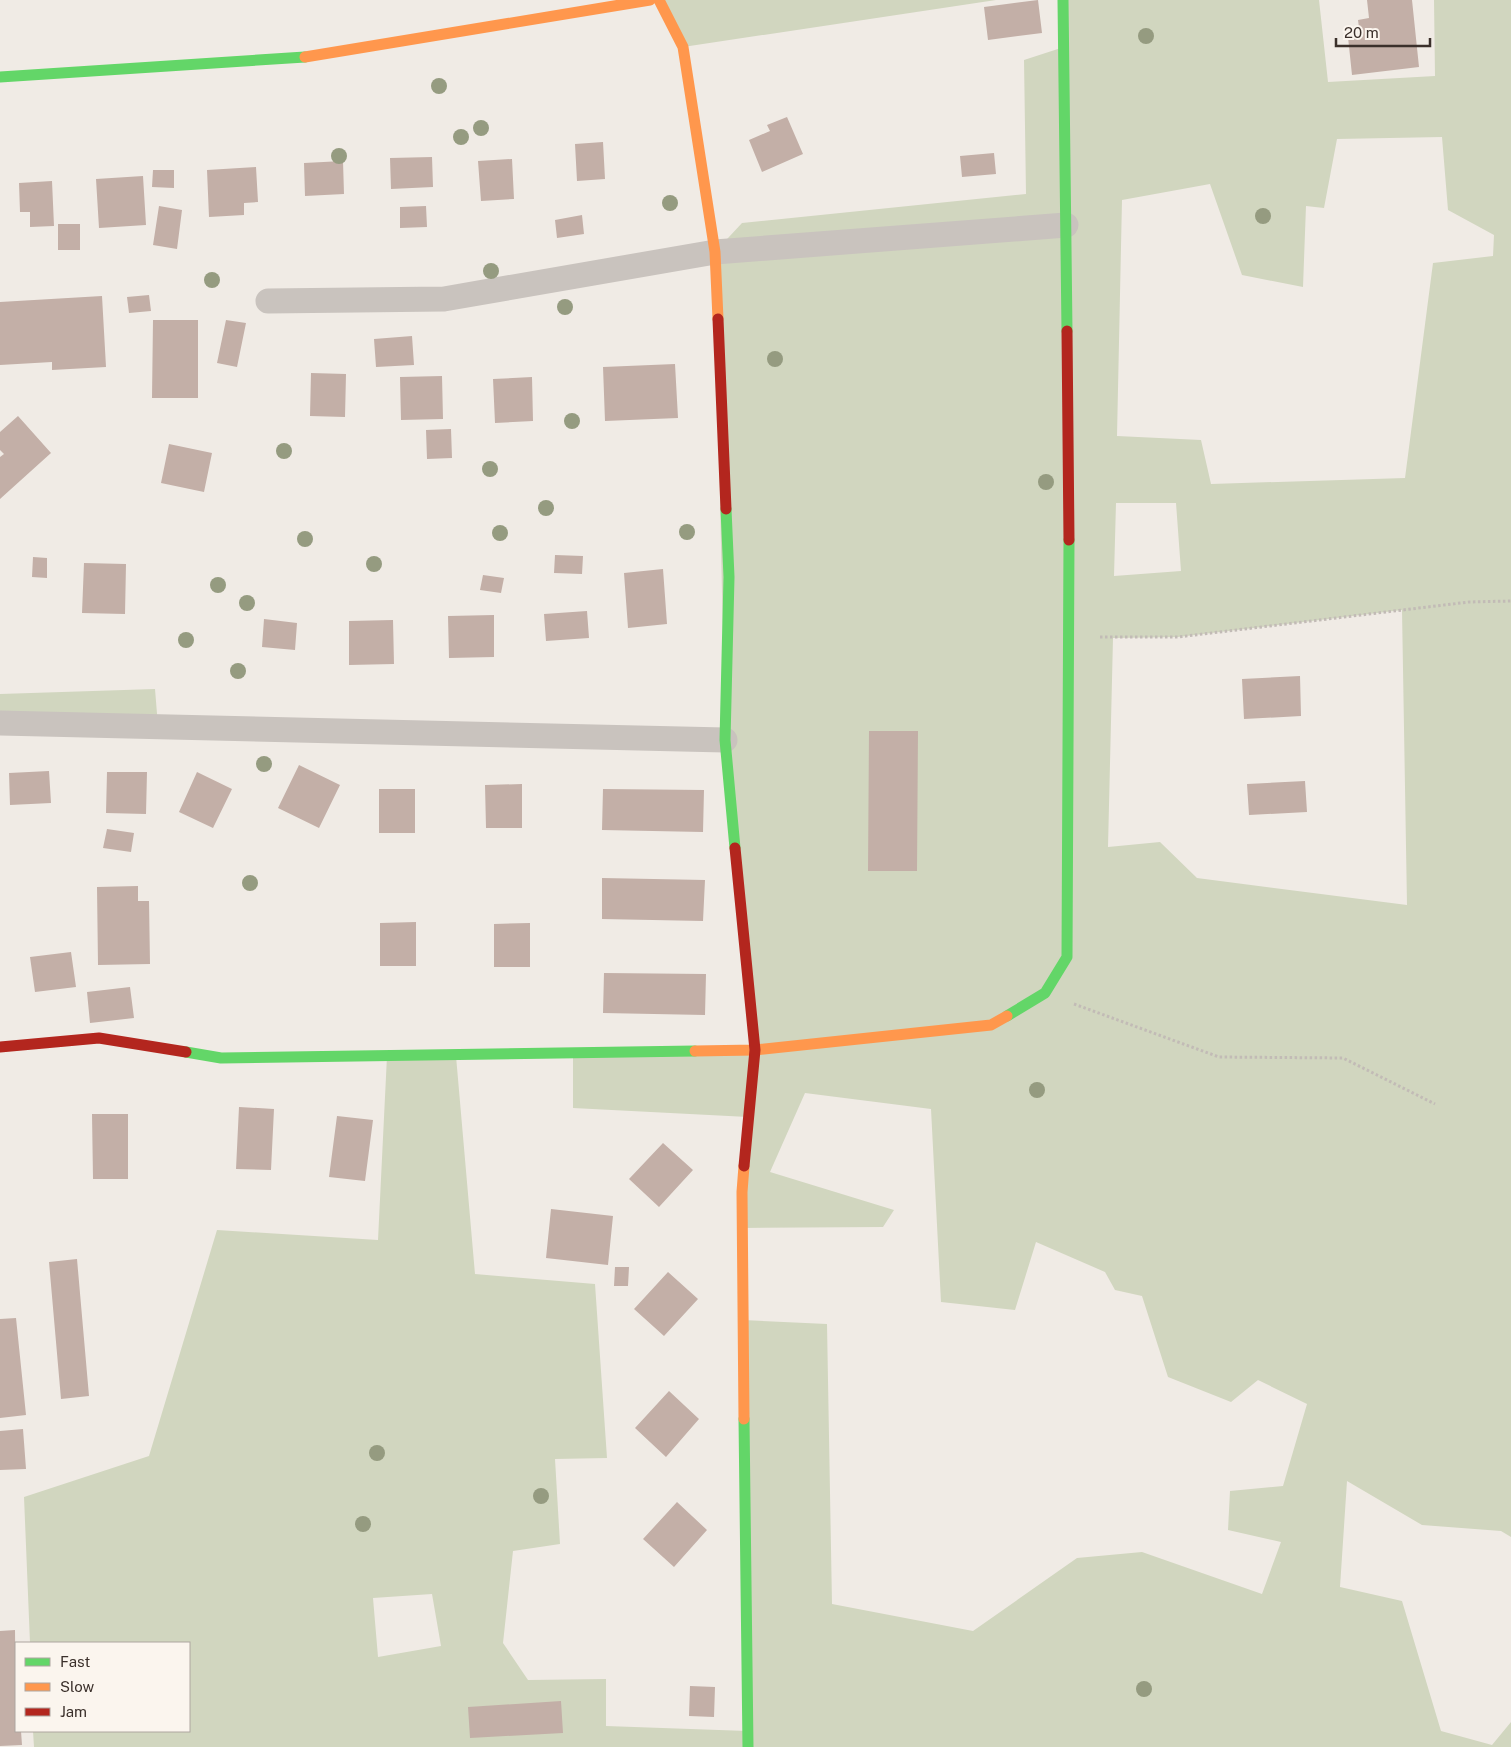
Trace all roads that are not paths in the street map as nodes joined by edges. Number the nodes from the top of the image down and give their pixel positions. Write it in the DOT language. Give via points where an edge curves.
graph roads {
  1 [pos="650,0"];
  2 [pos="659,0"];
  3 [pos="1063,0"];
  4 [pos="0,76"];
  5 [pos="1066,225"];
  6 [pos="715,252"];
  7 [pos="268,301"];
  8 [pos="0,723"];
  9 [pos="725,740"];
  10 [pos="0,1047"];
  11 [pos="754,1050"];
  12 [pos="748,1747"];
  1 -- 4 [label="street" via="304,57"];
  2 -- 6 [label="street" via="684,47"];
  3 -- 5 [label="street"];
  5 -- 6 [label="street"];
  5 -- 11 [label="street" via="1070,635 1067,957 1045,993 991,1025"];
  6 -- 7 [label="street" via="444,299"];
  6 -- 9 [label="street" via="729,576"];
  8 -- 9 [label="street"];
  9 -- 11 [label="street"];
  10 -- 11 [label="street" via="98,1038 221,1058"];
  11 -- 12 [label="street" via="742,1192"];
}
